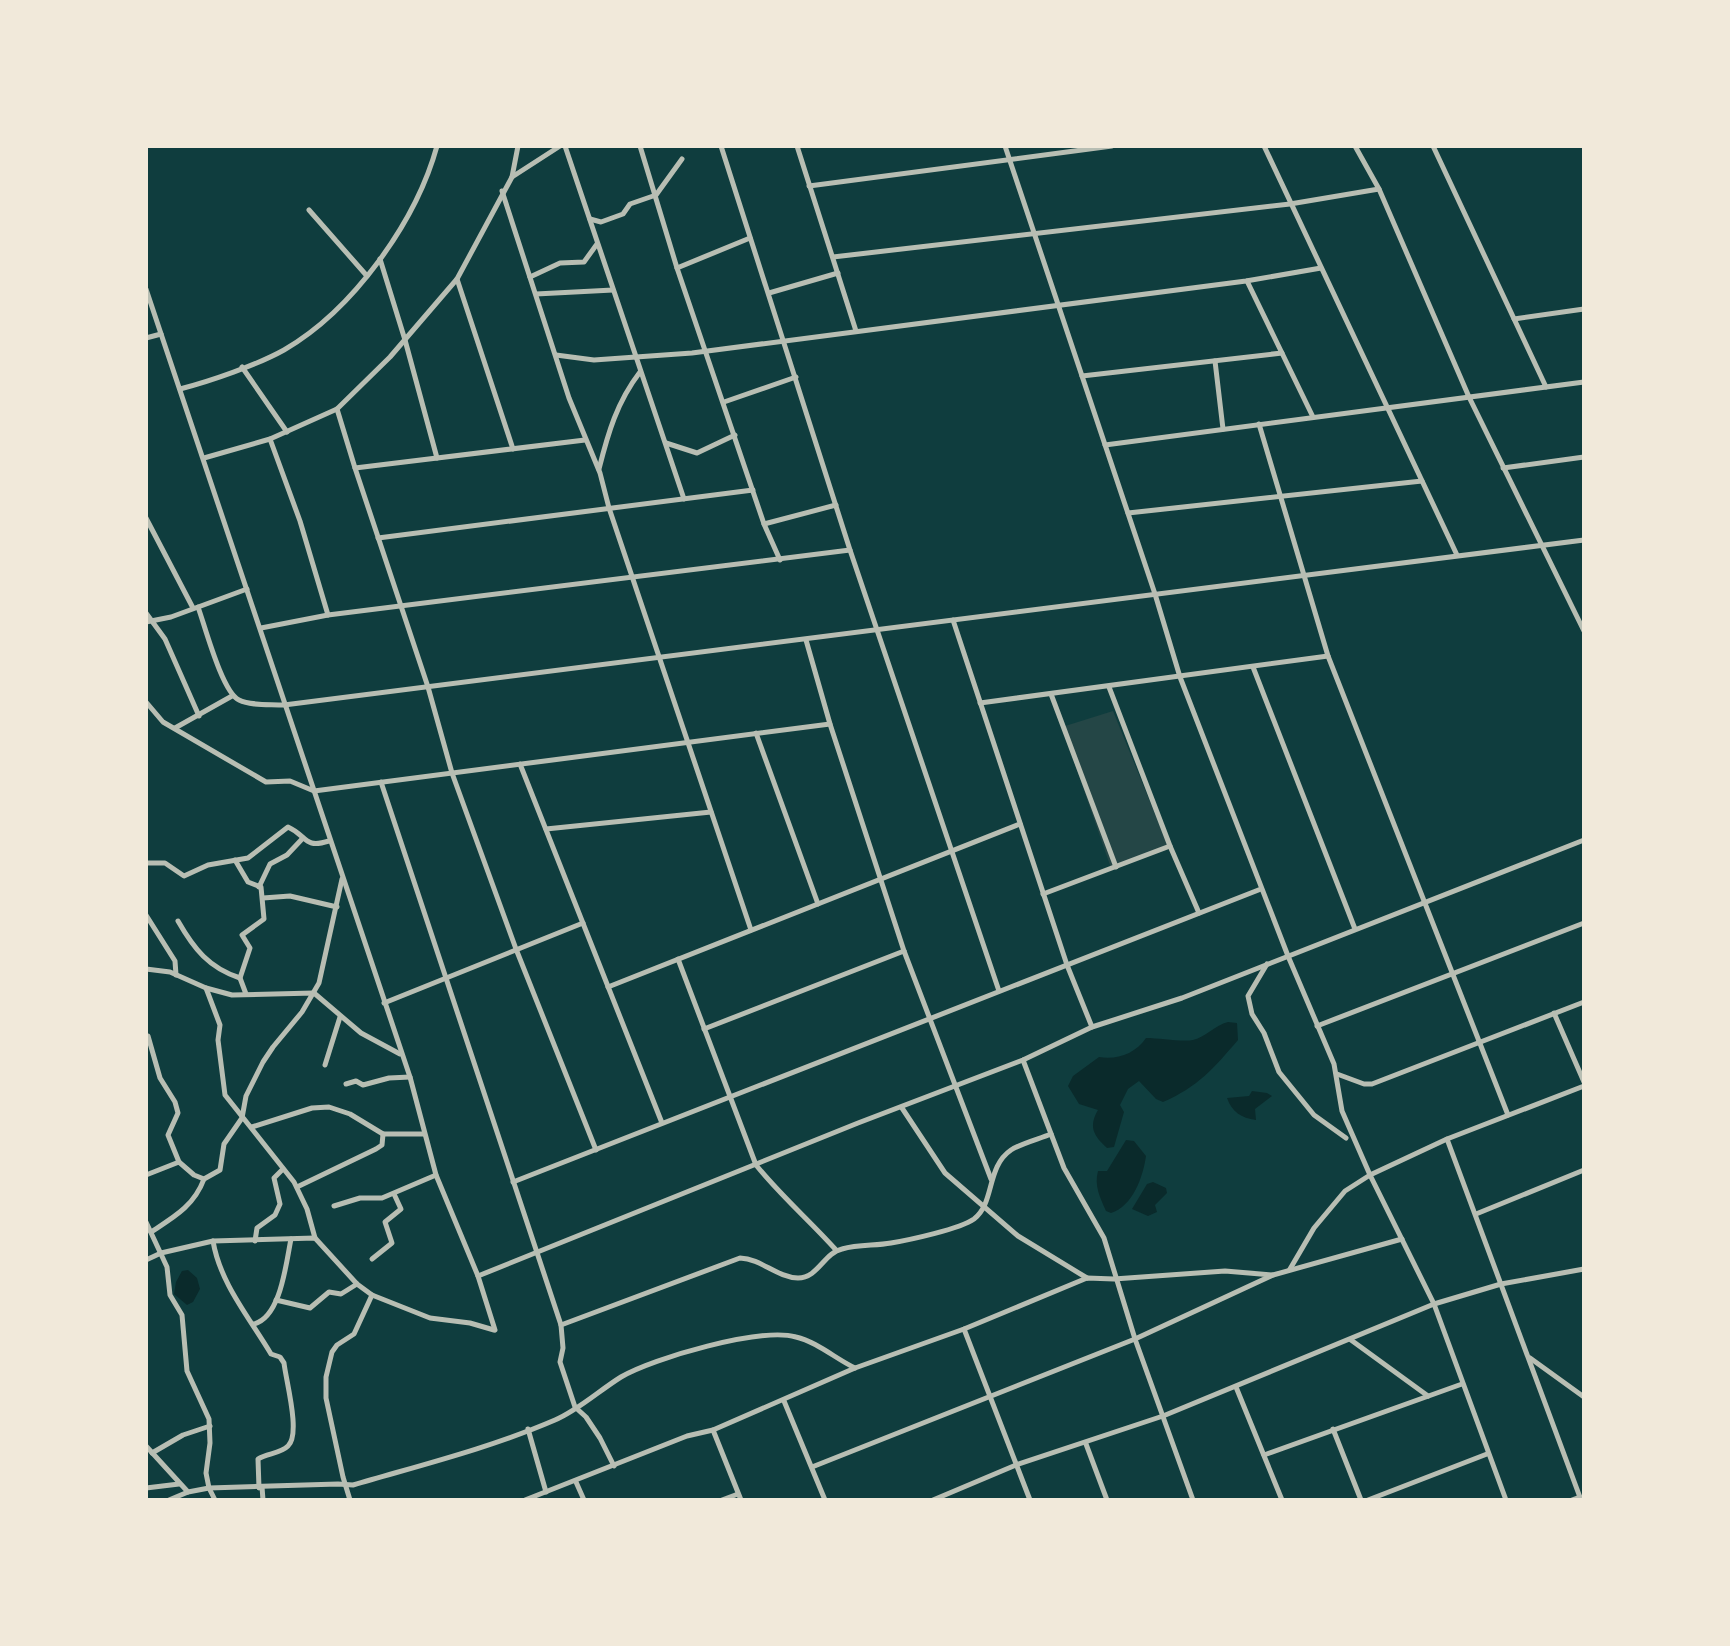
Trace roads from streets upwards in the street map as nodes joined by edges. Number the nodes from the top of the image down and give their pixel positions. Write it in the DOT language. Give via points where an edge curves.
graph roads {
  1 [pos="437,146"];
  2 [pos="518,146"];
  3 [pos="562,146"];
  4 [pos="640,146"];
  5 [pos="721,146"];
  6 [pos="797,146"];
  7 [pos="1005,146"];
  8 [pos="1112,146"];
  9 [pos="1264,146"];
  10 [pos="1355,146"];
  11 [pos="1433,146"];
  12 [pos="682,159"];
  13 [pos="1010,161"];
  14 [pos="512,177"];
  15 [pos="809,186"];
  16 [pos="1379,189"];
  17 [pos="502,191"];
  18 [pos="656,195"];
  19 [pos="1290,204"];
  20 [pos="309,210"];
  21 [pos="589,219"];
  22 [pos="1034,234"];
  23 [pos="750,238"];
  24 [pos="597,243"];
  25 [pos="833,257"];
  26 [pos="380,259"];
  27 [pos="677,268"];
  28 [pos="1321,268"];
  29 [pos="838,273"];
  30 [pos="367,276"];
  31 [pos="530,277"];
  32 [pos="457,279"];
  33 [pos="1246,281"];
  34 [pos="146,289"];
  35 [pos="613,290"];
  36 [pos="769,293"];
  37 [pos="536,294"];
  38 [pos="1059,306"];
  39 [pos="1584,309"];
  40 [pos="1514,319"];
  41 [pos="856,331"];
  42 [pos="161,334"];
  43 [pos="146,338"];
  44 [pos="405,340"];
  45 [pos="785,340"];
  46 [pos="706,351"];
  47 [pos="1282,353"];
  48 [pos="556,355"];
  49 [pos="636,358"];
  50 [pos="1215,361"];
  51 [pos="242,367"];
  52 [pos="641,371"];
  53 [pos="1082,376"];
  54 [pos="796,377"];
  55 [pos="1584,382"];
  56 [pos="1546,387"];
  57 [pos="180,389"];
  58 [pos="1469,397"];
  59 [pos="724,402"];
  60 [pos="1387,407"];
  61 [pos="337,409"];
  62 [pos="1313,417"];
  63 [pos="1259,424"];
  64 [pos="1223,429"];
  65 [pos="287,432"];
  66 [pos="735,435"];
  67 [pos="270,439"];
  68 [pos="585,440"];
  69 [pos="665,443"];
  70 [pos="1105,445"];
  71 [pos="513,449"];
  72 [pos="1584,457"];
  73 [pos="204,458"];
  74 [pos="437,458"];
  75 [pos="355,468"];
  76 [pos="1503,468"];
  77 [pos="599,470"];
  78 [pos="1422,481"];
  79 [pos="753,490"];
  80 [pos="1280,496"];
  81 [pos="684,499"];
  82 [pos="836,505"];
  83 [pos="609,508"];
  84 [pos="1128,513"];
  85 [pos="146,518"];
  86 [pos="764,524"];
  87 [pos="378,538"];
  88 [pos="1584,540"];
  89 [pos="1540,546"];
  90 [pos="850,550"];
  91 [pos="1457,555"];
  92 [pos="780,560"];
  93 [pos="1304,575"];
  94 [pos="632,577"];
  95 [pos="247,589"];
  96 [pos="1155,594"];
  97 [pos="401,606"];
  98 [pos="195,608"];
  99 [pos="146,613"];
  100 [pos="328,615"];
  101 [pos="953,620"];
  102 [pos="148,622"];
  103 [pos="1583,627"];
  104 [pos="261,628"];
  105 [pos="876,630"];
  106 [pos="806,640"];
  107 [pos="1328,656"];
  108 [pos="659,657"];
  109 [pos="1253,667"];
  110 [pos="1180,677"];
  111 [pos="428,687"];
  112 [pos="1109,687"];
  113 [pos="1051,694"];
  114 [pos="232,696"];
  115 [pos="146,702"];
  116 [pos="980,703"];
  117 [pos="284,705"];
  118 [pos="199,716"];
  119 [pos="830,724"];
  120 [pos="174,728"];
  121 [pos="756,733"];
  122 [pos="687,742"];
  123 [pos="520,764"];
  124 [pos="452,773"];
  125 [pos="381,782"];
  126 [pos="314,791"];
  127 [pos="711,812"];
  128 [pos="1020,824"];
  129 [pos="546,829"];
  130 [pos="303,838"];
  131 [pos="1584,840"];
  132 [pos="329,841"];
  133 [pos="1170,846"];
  134 [pos="950,850"];
  135 [pos="235,860"];
  136 [pos="146,863"];
  137 [pos="1116,867"];
  138 [pos="342,878"];
  139 [pos="881,878"];
  140 [pos="259,887"];
  141 [pos="1261,889"];
  142 [pos="1043,894"];
  143 [pos="263,898"];
  144 [pos="1424,902"];
  145 [pos="818,904"];
  146 [pos="337,907"];
  147 [pos="1199,913"];
  148 [pos="146,915"];
  149 [pos="178,921"];
  150 [pos="583,923"];
  151 [pos="1584,923"];
  152 [pos="1355,929"];
  153 [pos="751,930"];
  154 [pos="516,949"];
  155 [pos="904,951"];
  156 [pos="1288,956"];
  157 [pos="678,959"];
  158 [pos="1267,964"];
  159 [pos="1067,965"];
  160 [pos="146,969"];
  161 [pos="1452,972"];
  162 [pos="176,975"];
  163 [pos="447,976"];
  164 [pos="240,978"];
  165 [pos="608,987"];
  166 [pos="206,988"];
  167 [pos="999,991"];
  168 [pos="314,993"];
  169 [pos="246,994"];
  170 [pos="1584,1002"];
  171 [pos="384,1003"];
  172 [pos="1554,1013"];
  173 [pos="340,1017"];
  174 [pos="930,1017"];
  175 [pos="1317,1026"];
  176 [pos="1092,1027"];
  177 [pos="704,1029"];
  178 [pos="148,1036"];
  179 [pos="1479,1042"];
  180 [pos="401,1055"];
  181 [pos="1023,1060"];
  182 [pos="325,1065"];
  183 [pos="1337,1074"];
  184 [pos="410,1077"];
  185 [pos="346,1084"];
  186 [pos="1584,1084"];
  187 [pos="957,1086"];
  188 [pos="730,1097"];
  189 [pos="902,1108"];
  190 [pos="1508,1115"];
  191 [pos="242,1118"];
  192 [pos="662,1123"];
  193 [pos="252,1127"];
  194 [pos="383,1134"];
  195 [pos="424,1134"];
  196 [pos="1051,1134"];
  197 [pos="1346,1138"];
  198 [pos="1447,1139"];
  199 [pos="596,1150"];
  200 [pos="179,1162"];
  201 [pos="756,1165"];
  202 [pos="283,1169"];
  203 [pos="1584,1170"];
  204 [pos="146,1175"];
  205 [pos="436,1175"];
  206 [pos="1370,1175"];
  207 [pos="204,1179"];
  208 [pos="991,1179"];
  209 [pos="513,1182"];
  210 [pos="297,1187"];
  211 [pos="394,1194"];
  212 [pos="334,1206"];
  213 [pos="984,1207"];
  214 [pos="1476,1214"];
  215 [pos="146,1222"];
  216 [pos="151,1232"];
  217 [pos="315,1238"];
  218 [pos="291,1239"];
  219 [pos="1402,1239"];
  220 [pos="213,1241"];
  221 [pos="255,1241"];
  222 [pos="836,1250"];
  223 [pos="537,1252"];
  224 [pos="161,1253"];
  225 [pos="372,1259"];
  226 [pos="146,1260"];
  227 [pos="1584,1269"];
  228 [pos="1290,1270"];
  229 [pos="1273,1275"];
  230 [pos="478,1276"];
  231 [pos="1087,1278"];
  232 [pos="1114,1279"];
  233 [pos="357,1284"];
  234 [pos="1501,1284"];
  235 [pos="372,1295"];
  236 [pos="276,1300"];
  237 [pos="1434,1304"];
  238 [pos="254,1324"];
  239 [pos="561,1325"];
  240 [pos="964,1329"];
  241 [pos="1135,1339"];
  242 [pos="1350,1339"];
  243 [pos="1530,1358"];
  244 [pos="855,1368"];
  245 [pos="1462,1384"];
  246 [pos="1236,1387"];
  247 [pos="1428,1396"];
  248 [pos="990,1397"];
  249 [pos="1584,1397"];
  250 [pos="784,1401"];
  251 [pos="575,1407"];
  252 [pos="1163,1416"];
  253 [pos="210,1426"];
  254 [pos="528,1429"];
  255 [pos="1333,1429"];
  256 [pos="713,1430"];
  257 [pos="1086,1444"];
  258 [pos="146,1446"];
  259 [pos="152,1453"];
  260 [pos="1487,1454"];
  261 [pos="1264,1455"];
  262 [pos="1016,1465"];
  263 [pos="614,1466"];
  264 [pos="812,1467"];
  265 [pos="576,1482"];
  266 [pos="179,1484"];
  267 [pos="346,1486"];
  268 [pos="146,1488"];
  269 [pos="209,1488"];
  270 [pos="260,1488"];
  271 [pos="188,1492"];
  272 [pos="546,1492"];
  273 [pos="740,1497"];
  274 [pos="1580,1498"];
  275 [pos="169,1500"];
  276 [pos="215,1500"];
  277 [pos="263,1500"];
  278 [pos="350,1500"];
  279 [pos="525,1500"];
  280 [pos="584,1500"];
  281 [pos="722,1500"];
  282 [pos="825,1500"];
  283 [pos="933,1500"];
  284 [pos="1030,1500"];
  285 [pos="1107,1500"];
  286 [pos="1193,1500"];
  287 [pos="1282,1500"];
  288 [pos="1361,1500"];
  289 [pos="1368,1500"];
  290 [pos="1506,1500"];
  291 [pos="1572,1500"];
  1 -- 26 [label="street" via="414,202"];
  2 -- 14 [label="street"];
  3 -- 14 [label="street"];
  3 -- 21 [label="street"];
  4 -- 18 [label="street"];
  5 -- 23 [label="street"];
  6 -- 15 [label="street"];
  7 -- 13 [label="street"];
  8 -- 13 [label="street"];
  9 -- 19 [label="street"];
  10 -- 16 [label="street"];
  11 -- 40 [label="street"];
  12 -- 18 [label="street"];
  13 -- 15 [label="street"];
  13 -- 22 [label="street"];
  14 -- 17 [label="street"];
  15 -- 25 [label="street"];
  16 -- 19 [label="street"];
  16 -- 58 [label="street"];
  17 -- 31 [label="street"];
  17 -- 32 [label="street"];
  18 -- 21 [label="street" via="601,222"];
  18 -- 27 [label="street"];
  19 -- 22 [label="street"];
  19 -- 28 [label="street"];
  20 -- 30 [label="street"];
  21 -- 24 [label="street"];
  22 -- 25 [label="street"];
  22 -- 38 [label="street"];
  23 -- 27 [label="street"];
  23 -- 36 [label="street"];
  24 -- 31 [label="street" via="584,262 560,263"];
  24 -- 35 [label="street"];
  25 -- 29 [label="street"];
  26 -- 30 [label="street"];
  26 -- 44 [label="street"];
  27 -- 46 [label="street"];
  28 -- 33 [label="street"];
  28 -- 60 [label="street"];
  29 -- 36 [label="street"];
  29 -- 41 [label="street"];
  30 -- 51 [label="street" via="284,350"];
  31 -- 37 [label="street"];
  32 -- 44 [label="street"];
  32 -- 71 [label="street"];
  33 -- 38 [label="street"];
  33 -- 47 [label="street"];
  34 -- 42 [label="street"];
  35 -- 37 [label="street"];
  35 -- 49 [label="street"];
  36 -- 45 [label="street"];
  37 -- 48 [label="street"];
  38 -- 41 [label="street"];
  38 -- 53 [label="street"];
  39 -- 40 [label="street"];
  40 -- 56 [label="street"];
  41 -- 45 [label="street"];
  42 -- 43 [label="street"];
  42 -- 57 [label="street"];
  44 -- 61 [label="street"];
  44 -- 74 [label="street"];
  45 -- 46 [label="street"];
  45 -- 54 [label="street"];
  46 -- 49 [label="street"];
  46 -- 59 [label="street"];
  47 -- 50 [label="street"];
  47 -- 62 [label="street"];
  48 -- 49 [label="street"];
  48 -- 68 [label="street"];
  49 -- 52 [label="street"];
  50 -- 53 [label="street"];
  50 -- 64 [label="street"];
  51 -- 57 [label="street"];
  51 -- 65 [label="street"];
  52 -- 69 [label="street"];
  52 -- 77 [label="street" via="618,407"];
  53 -- 70 [label="street"];
  54 -- 59 [label="street"];
  54 -- 82 [label="street"];
  55 -- 56 [label="street"];
  56 -- 58 [label="street"];
  57 -- 73 [label="street"];
  58 -- 60 [label="street"];
  58 -- 76 [label="street"];
  59 -- 66 [label="street"];
  60 -- 62 [label="street"];
  60 -- 78 [label="street"];
  61 -- 65 [label="street"];
  61 -- 75 [label="street"];
  62 -- 63 [label="street"];
  63 -- 64 [label="street"];
  63 -- 80 [label="street"];
  64 -- 70 [label="street"];
  65 -- 67 [label="street"];
  66 -- 69 [label="street" via="697,453"];
  66 -- 79 [label="street"];
  67 -- 73 [label="street"];
  67 -- 100 [label="street"];
  68 -- 71 [label="street"];
  68 -- 77 [label="street"];
  69 -- 81 [label="street"];
  70 -- 84 [label="street"];
  71 -- 74 [label="street"];
  72 -- 76 [label="street"];
  73 -- 95 [label="street"];
  74 -- 75 [label="street"];
  75 -- 87 [label="street"];
  76 -- 89 [label="street"];
  77 -- 83 [label="street"];
  78 -- 80 [label="street"];
  78 -- 91 [label="street"];
  79 -- 81 [label="street"];
  79 -- 86 [label="street"];
  80 -- 84 [label="street"];
  80 -- 93 [label="street"];
  81 -- 83 [label="street"];
  82 -- 86 [label="street"];
  82 -- 90 [label="street"];
  83 -- 87 [label="street"];
  83 -- 94 [label="street"];
  84 -- 96 [label="street"];
  85 -- 98 [label="street"];
  86 -- 92 [label="street"];
  87 -- 97 [label="street"];
  88 -- 89 [label="street"];
  89 -- 91 [label="street"];
  89 -- 103 [label="street"];
  90 -- 92 [label="street"];
  90 -- 105 [label="street"];
  91 -- 93 [label="street"];
  92 -- 94 [label="street"];
  93 -- 96 [label="street"];
  93 -- 107 [label="street"];
  94 -- 97 [label="street"];
  94 -- 108 [label="street"];
  95 -- 98 [label="street"];
  95 -- 104 [label="street"];
  96 -- 101 [label="street"];
  96 -- 110 [label="street"];
  97 -- 100 [label="street"];
  97 -- 111 [label="street"];
  98 -- 102 [label="street"];
  98 -- 114 [label="street"];
  99 -- 102 [label="street"];
  100 -- 104 [label="street"];
  101 -- 105 [label="street"];
  101 -- 116 [label="street"];
  102 -- 118 [label="street" via="165,639"];
  104 -- 117 [label="street"];
  105 -- 106 [label="street"];
  105 -- 134 [label="street"];
  106 -- 108 [label="street"];
  106 -- 119 [label="street"];
  107 -- 109 [label="street"];
  107 -- 144 [label="street"];
  108 -- 111 [label="street"];
  108 -- 122 [label="street"];
  109 -- 110 [label="street"];
  109 -- 152 [label="street"];
  110 -- 112 [label="street"];
  110 -- 141 [label="street"];
  111 -- 117 [label="street"];
  111 -- 124 [label="street"];
  112 -- 113 [label="street"];
  112 -- 133 [label="street"];
  113 -- 116 [label="street"];
  113 -- 137 [label="street"];
  114 -- 117 [label="street" via="243,702"];
  114 -- 118 [label="street"];
  115 -- 120 [label="street"];
  116 -- 128 [label="street"];
  117 -- 126 [label="street"];
  118 -- 120 [label="street"];
  119 -- 121 [label="street"];
  119 -- 139 [label="street"];
  120 -- 126 [label="street" via="266,782 290,781"];
  121 -- 122 [label="street"];
  121 -- 145 [label="street"];
  122 -- 123 [label="street"];
  122 -- 127 [label="street"];
  123 -- 124 [label="street"];
  123 -- 129 [label="street"];
  124 -- 125 [label="street"];
  124 -- 154 [label="street"];
  125 -- 126 [label="street"];
  125 -- 163 [label="street"];
  126 -- 132 [label="street"];
  127 -- 129 [label="street"];
  127 -- 153 [label="street"];
  128 -- 134 [label="street"];
  128 -- 142 [label="street"];
  129 -- 150 [label="street"];
  130 -- 132 [label="street" via="316,845"];
  130 -- 135 [label="street" via="288,827 258,852"];
  130 -- 140 [label="street" via="270,864"];
  131 -- 144 [label="street"];
  132 -- 138 [label="street"];
  133 -- 137 [label="street"];
  133 -- 147 [label="street"];
  134 -- 139 [label="street"];
  134 -- 167 [label="street"];
  135 -- 136 [label="street" via="184,876 165,863"];
  135 -- 140 [label="street" via="248,882"];
  137 -- 142 [label="street"];
  138 -- 146 [label="street"];
  138 -- 171 [label="street"];
  139 -- 145 [label="street"];
  139 -- 155 [label="street"];
  140 -- 143 [label="street"];
  141 -- 147 [label="street"];
  141 -- 156 [label="street"];
  142 -- 159 [label="street"];
  143 -- 146 [label="street" via="290,896"];
  143 -- 164 [label="street" via="264,919 242,935 250,949"];
  144 -- 152 [label="street"];
  144 -- 161 [label="street"];
  145 -- 153 [label="street"];
  146 -- 168 [label="street"];
  147 -- 159 [label="street"];
  148 -- 162 [label="street" via="172,955"];
  149 -- 164 [label="street" via="203,958"];
  150 -- 154 [label="street"];
  150 -- 165 [label="street"];
  151 -- 161 [label="street"];
  152 -- 156 [label="street"];
  153 -- 157 [label="street"];
  154 -- 163 [label="street"];
  154 -- 199 [label="street"];
  155 -- 174 [label="street"];
  155 -- 177 [label="street"];
  156 -- 158 [label="street"];
  156 -- 175 [label="street"];
  157 -- 165 [label="street"];
  157 -- 177 [label="street"];
  158 -- 176 [label="street"];
  158 -- 197 [label="street" via="1248,996 1252,1014 1279,1072 1314,1115"];
  159 -- 167 [label="street"];
  159 -- 176 [label="street"];
  160 -- 162 [label="street"];
  161 -- 175 [label="street"];
  161 -- 179 [label="street"];
  162 -- 166 [label="street"];
  163 -- 171 [label="street"];
  163 -- 209 [label="street"];
  164 -- 169 [label="street"];
  165 -- 192 [label="street"];
  166 -- 169 [label="street"];
  166 -- 191 [label="street" via="220,1025 223,1091"];
  167 -- 174 [label="street"];
  168 -- 169 [label="street"];
  168 -- 173 [label="street"];
  168 -- 191 [label="street" via="263,1062"];
  170 -- 172 [label="street"];
  171 -- 180 [label="street"];
  172 -- 179 [label="street"];
  172 -- 186 [label="street"];
  173 -- 180 [label="street"];
  173 -- 182 [label="street"];
  174 -- 187 [label="street"];
  174 -- 188 [label="street"];
  175 -- 183 [label="street"];
  176 -- 181 [label="street"];
  177 -- 188 [label="street"];
  178 -- 200 [label="street" via="160,1078 178,1113 168,1135"];
  179 -- 183 [label="street" via="1372,1084"];
  179 -- 190 [label="street"];
  180 -- 184 [label="street"];
  181 -- 187 [label="street"];
  181 -- 196 [label="street"];
  183 -- 206 [label="street" via="1342,1111"];
  184 -- 185 [label="street"];
  184 -- 195 [label="street"];
  186 -- 190 [label="street"];
  187 -- 189 [label="street"];
  187 -- 208 [label="street"];
  188 -- 192 [label="street"];
  188 -- 201 [label="street"];
  189 -- 201 [label="street"];
  189 -- 213 [label="street" via="945,1173"];
  190 -- 198 [label="street"];
  191 -- 193 [label="street"];
  191 -- 207 [label="street" via="224,1144 220,1170"];
  192 -- 199 [label="street"];
  193 -- 194 [label="street" via="329,1107"];
  193 -- 202 [label="street"];
  194 -- 195 [label="street"];
  194 -- 210 [label="street" via="376,1149"];
  195 -- 205 [label="street"];
  196 -- 208 [label="street" via="1011,1150"];
  196 -- 232 [label="street" via="1075,1191 1104,1238"];
  198 -- 206 [label="street"];
  198 -- 214 [label="street"];
  199 -- 209 [label="street"];
  200 -- 204 [label="street"];
  200 -- 207 [label="street"];
  201 -- 222 [label="street"];
  201 -- 223 [label="street"];
  202 -- 210 [label="street"];
  202 -- 221 [label="street" via="274,1178 281,1200 277,1213 255,1231"];
  203 -- 214 [label="street"];
  205 -- 211 [label="street"];
  205 -- 230 [label="street"];
  206 -- 219 [label="street"];
  206 -- 228 [label="street" via="1345,1191 1314,1228"];
  207 -- 216 [label="street" via="193,1201"];
  208 -- 213 [label="street"];
  209 -- 223 [label="street"];
  210 -- 217 [label="street"];
  211 -- 212 [label="street"];
  211 -- 225 [label="street" via="401,1212 385,1222 392,1243"];
  213 -- 222 [label="street" via="969,1222 945,1230"];
  213 -- 231 [label="street" via="1018,1236"];
  214 -- 234 [label="street"];
  215 -- 216 [label="street"];
  216 -- 224 [label="street"];
  217 -- 218 [label="street"];
  217 -- 233 [label="street"];
  218 -- 221 [label="street"];
  218 -- 236 [label="street"];
  219 -- 228 [label="street"];
  219 -- 237 [label="street"];
  220 -- 221 [label="street"];
  220 -- 224 [label="street"];
  220 -- 238 [label="street" via="217,1264"];
  222 -- 239 [label="street" via="810,1276 781,1274 753,1258 740,1258"];
  223 -- 230 [label="street"];
  223 -- 239 [label="street"];
  224 -- 226 [label="street"];
  224 -- 253 [label="street" via="171,1297 182,1315 187,1371"];
  227 -- 234 [label="street"];
  228 -- 229 [label="street"];
  229 -- 232 [label="street" via="1225,1271"];
  229 -- 241 [label="street"];
  230 -- 235 [label="street" via="495,1330 430,1318"];
  231 -- 232 [label="street"];
  231 -- 240 [label="street"];
  232 -- 241 [label="street"];
  233 -- 235 [label="street"];
  233 -- 236 [label="street" via="341,1294 329,1292 310,1308"];
  234 -- 237 [label="street"];
  234 -- 243 [label="street"];
  235 -- 267 [label="street" via="354,1334 332,1352 326,1377"];
  236 -- 238 [label="street" via="265,1320"];
  237 -- 242 [label="street"];
  237 -- 245 [label="street"];
  238 -- 270 [label="street" via="271,1354 283,1360 294,1428 287,1448 258,1459"];
  239 -- 251 [label="street" via="560,1362"];
  240 -- 244 [label="street"];
  240 -- 248 [label="street"];
  241 -- 248 [label="street"];
  241 -- 252 [label="street"];
  242 -- 246 [label="street"];
  242 -- 247 [label="street"];
  243 -- 249 [label="street"];
  243 -- 274 [label="street"];
  244 -- 250 [label="street"];
  244 -- 251 [label="street" via="798,1337 777,1334 645,1365"];
  245 -- 247 [label="street"];
  245 -- 260 [label="street"];
  246 -- 252 [label="street"];
  246 -- 261 [label="street"];
  247 -- 255 [label="street"];
  248 -- 262 [label="street"];
  248 -- 264 [label="street"];
  250 -- 256 [label="street"];
  250 -- 264 [label="street"];
  251 -- 254 [label="street"];
  251 -- 263 [label="street"];
  252 -- 257 [label="street"];
  252 -- 286 [label="street"];
  253 -- 259 [label="street"];
  253 -- 269 [label="street"];
  254 -- 267 [label="street" via="504,1441"];
  254 -- 272 [label="street"];
  255 -- 261 [label="street"];
  255 -- 288 [label="street"];
  256 -- 263 [label="street"];
  256 -- 273 [label="street"];
  257 -- 262 [label="street"];
  257 -- 285 [label="street"];
  258 -- 259 [label="street"];
  259 -- 266 [label="street"];
  260 -- 289 [label="street"];
  260 -- 290 [label="street"];
  261 -- 287 [label="street"];
  262 -- 283 [label="street"];
  262 -- 284 [label="street"];
  263 -- 265 [label="street"];
  264 -- 282 [label="street"];
  265 -- 272 [label="street"];
  265 -- 280 [label="street"];
  266 -- 268 [label="street"];
  266 -- 271 [label="street"];
  267 -- 270 [label="street"];
  267 -- 278 [label="street"];
  269 -- 270 [label="street"];
  269 -- 271 [label="street"];
  269 -- 276 [label="street"];
  270 -- 277 [label="street"];
  271 -- 275 [label="street"];
  272 -- 279 [label="street"];
  273 -- 281 [label="street"];
  274 -- 291 [label="street"];
}
